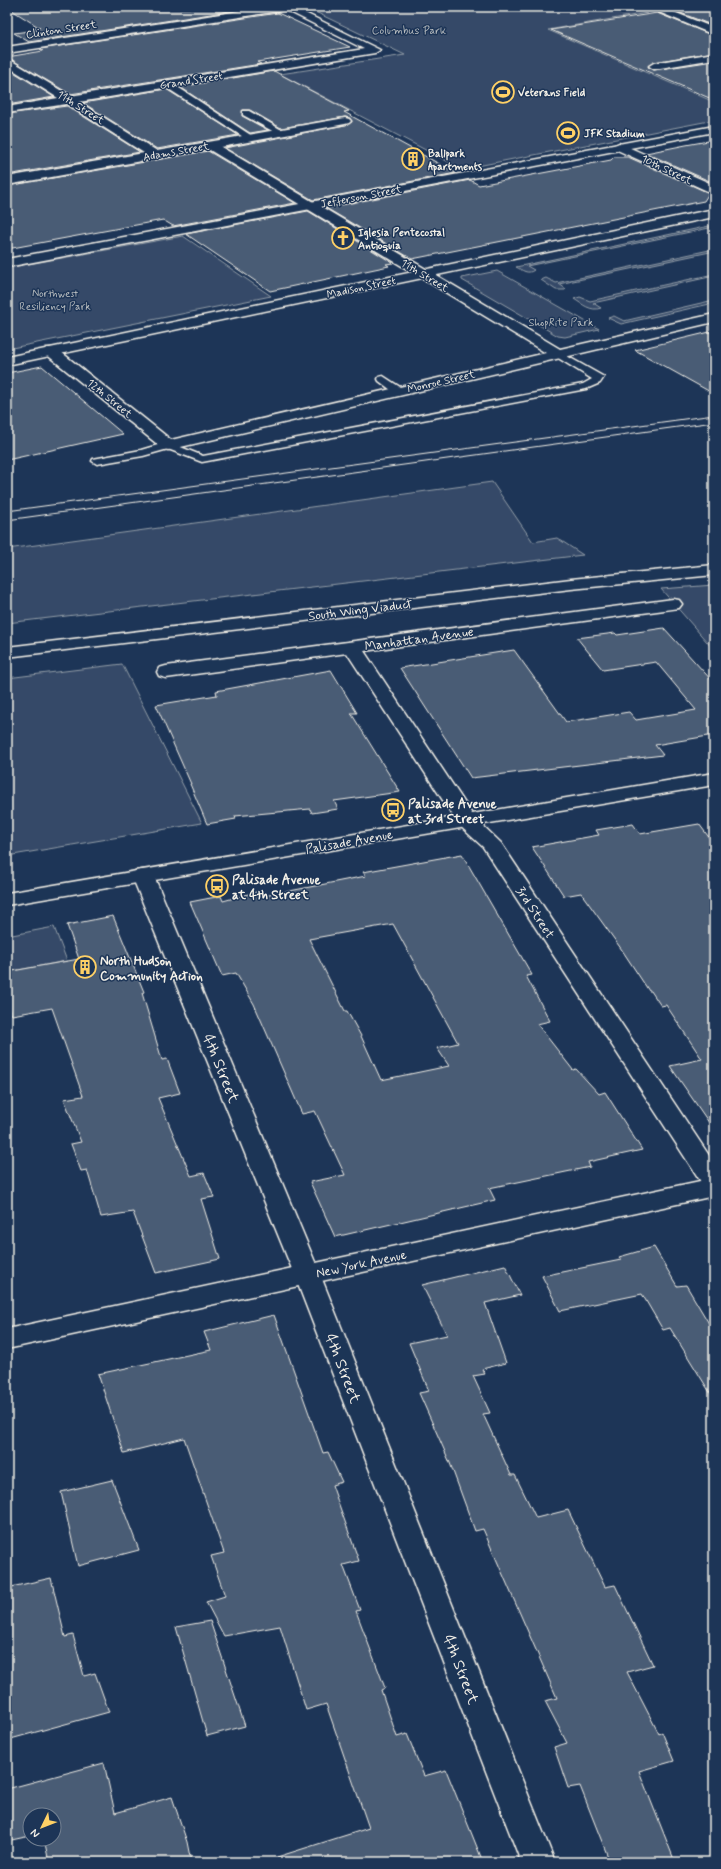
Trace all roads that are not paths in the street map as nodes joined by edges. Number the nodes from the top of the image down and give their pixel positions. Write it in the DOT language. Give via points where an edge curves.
graph roads {
  1 [pos="285,7"];
  2 [pos="652,7"];
  3 [pos="714,32"];
  4 [pos="7,50"];
  5 [pos="714,56"];
  6 [pos="7,61"];
  7 [pos="654,66"];
  8 [pos="167,84"];
  9 [pos="69,100"];
  10 [pos="7,110"];
  11 [pos="246,113"];
  12 [pos="345,121"];
  13 [pos="714,129"];
  14 [pos="281,132"];
  15 [pos="251,138"];
  16 [pos="210,145"];
  17 [pos="620,147"];
  18 [pos="154,154"];
  19 [pos="7,181"];
  20 [pos="714,190"];
  21 [pos="310,206"];
  22 [pos="714,213"];
  23 [pos="7,263"];
  24 [pos="424,274"];
  25 [pos="714,318"];
  26 [pos="51,351"];
  27 [pos="558,354"];
  28 [pos="7,361"];
  29 [pos="383,379"];
  30 [pos="399,391"];
  31 [pos="168,445"];
  32 [pos="97,461"];
  33 [pos="714,570"];
  34 [pos="673,604"];
  35 [pos="352,647"];
  36 [pos="7,652"];
  37 [pos="166,672"];
  38 [pos="714,779"];
  39 [pos="466,821"];
  40 [pos="143,876"];
  41 [pos="7,899"];
  42 [pos="714,1182"];
  43 [pos="714,1187"];
  44 [pos="307,1274"];
  45 [pos="7,1339"];
  46 [pos="538,1862"];
  1 -- 4 [label="street, Clinton Street"];
  1 -- 8 [label="street, Grand Street" via="375,50"];
  2 -- 3 [label="street"];
  5 -- 7 [label="street"];
  6 -- 9 [label="street, 11th Street"];
  8 -- 9 [label="street, Grand Street"];
  8 -- 15 [label="lane"];
  9 -- 10 [label="street, Grand Street"];
  9 -- 18 [label="street, 11th Street"];
  11 -- 14 [label="lane"];
  12 -- 14 [label="street, Adams Street"];
  13 -- 17 [label="street, Jefferson Street"];
  14 -- 15 [label="street, Adams Street"];
  15 -- 16 [label="street, Adams Street"];
  16 -- 18 [label="street, Adams Street"];
  16 -- 21 [label="street, 11th Street"];
  17 -- 20 [label="street, 10th Street"];
  17 -- 21 [label="street, Jefferson Street"];
  18 -- 19 [label="street, Adams Street"];
  21 -- 23 [label="street, Jefferson Street"];
  21 -- 24 [label="street, 11th Street"];
  22 -- 24 [label="street, Madison Street"];
  24 -- 26 [label="street, Madison Street"];
  24 -- 27 [label="street, 11th Street"];
  25 -- 27 [label="street, Monroe Street"];
  26 -- 28 [label="street, Madison Street"];
  26 -- 31 [label="street, 12th Street"];
  27 -- 30 [label="street, Monroe Street"];
  27 -- 31 [label="lane" via="599,377 596,382 586,386 202,459"];
  29 -- 30 [label="lane"];
  30 -- 31 [label="street, Monroe Street"];
  31 -- 32 [label="lane" via="143,453"];
  33 -- 36 [label="street, South Wing Viaduct" via="563,585"];
  34 -- 35 [label="street, Manhattan Avenue"];
  35 -- 37 [label="street, Manhattan Avenue"];
  35 -- 39 [label="street, 3rd Street"];
  38 -- 39 [label="street, Palisade Avenue"];
  39 -- 40 [label="street, Palisade Avenue"];
  39 -- 42 [label="street, 3rd Street" via="491,843"];
  40 -- 41 [label="street, Palisade Avenue"];
  40 -- 44 [label="street, 4th Street"];
  43 -- 44 [label="street, New York Avenue"];
  44 -- 45 [label="street, New York Avenue"];
  44 -- 46 [label="street, 4th Street"];
}
